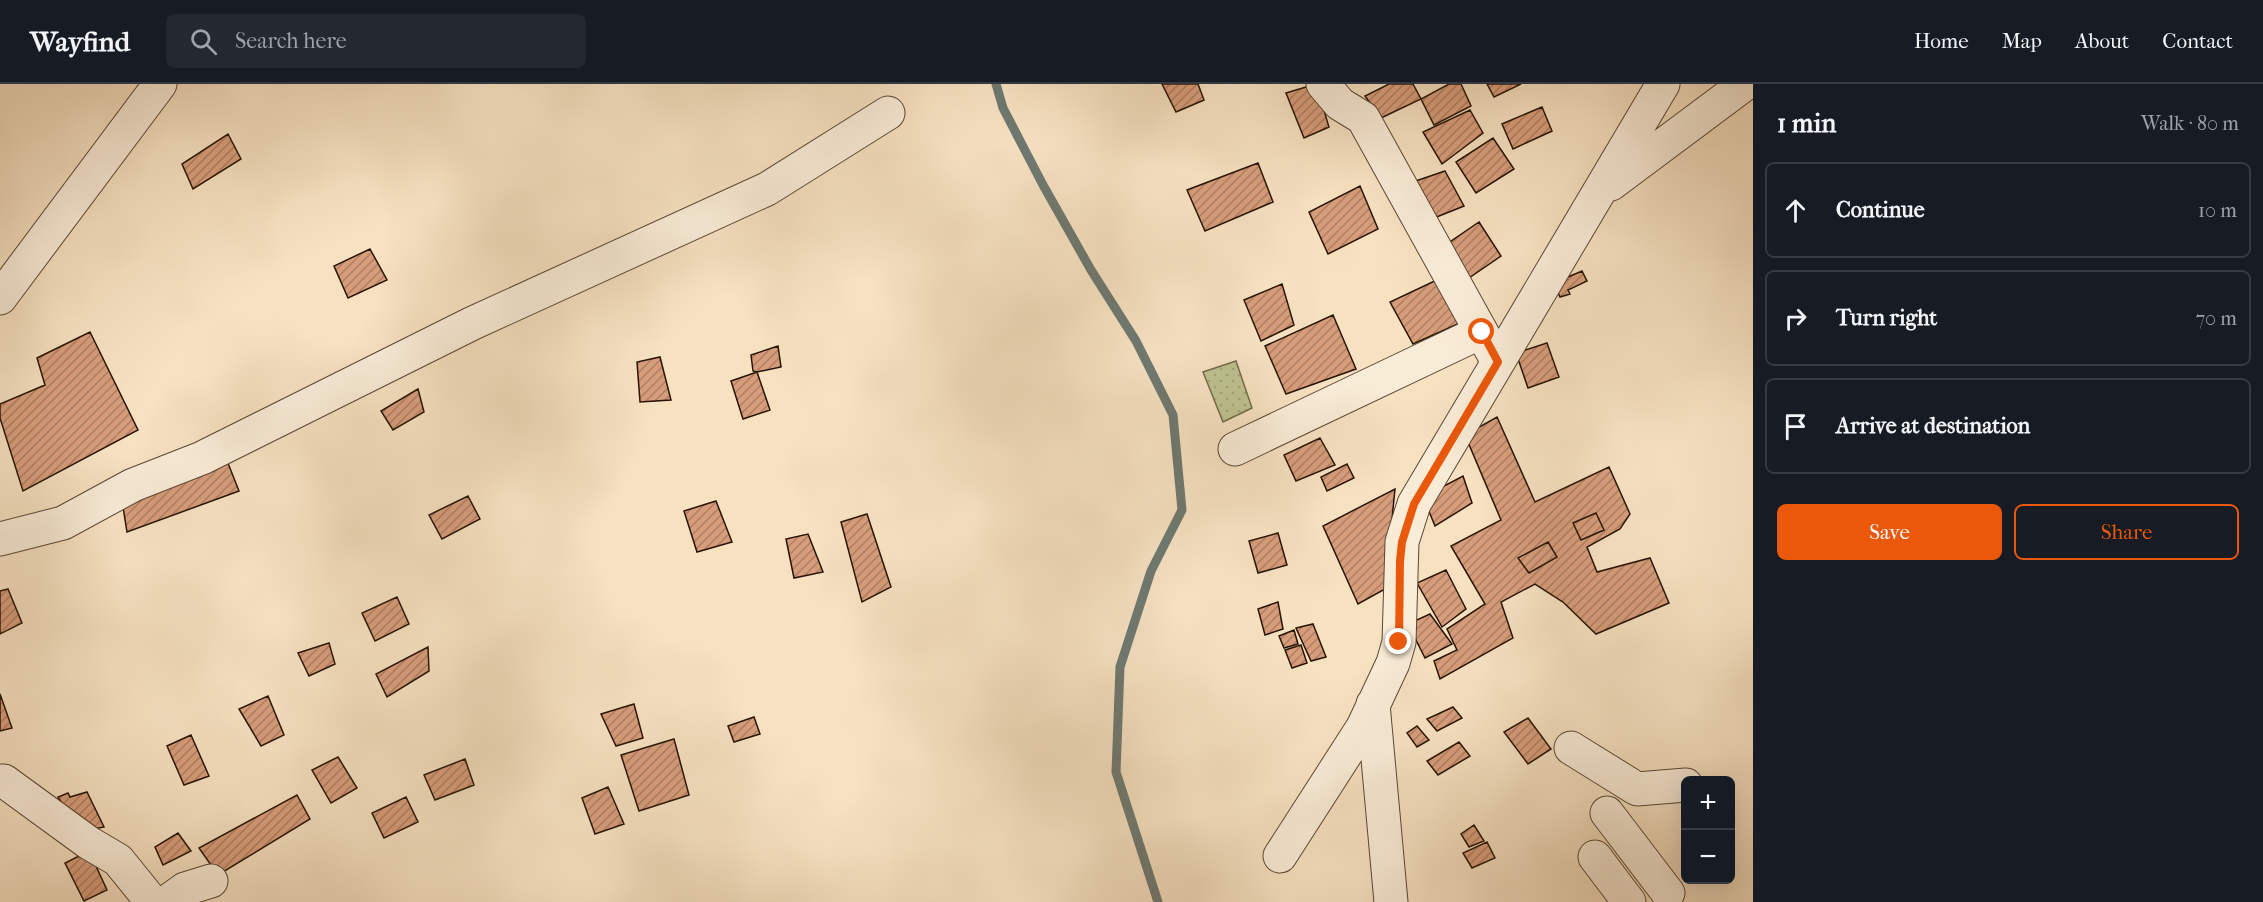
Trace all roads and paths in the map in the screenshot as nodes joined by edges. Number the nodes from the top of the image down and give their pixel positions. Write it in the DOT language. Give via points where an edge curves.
graph roads {
  1 [pos="160,84"];
  2 [pos="1323,84"];
  3 [pos="1664,84"];
  4 [pos="1745,84"];
  5 [pos="888,113"];
  6 [pos="1599,192"];
  7 [pos="0,298"];
  8 [pos="1482,332"];
  9 [pos="1498,362"];
  10 [pos="1235,449"];
  11 [pos="0,539"];
  12 [pos="1373,704"];
  13 [pos="1571,748"];
  14 [pos="0,781"];
  15 [pos="1681,785"];
  16 [pos="1607,813"];
  17 [pos="1280,856"];
  18 [pos="1595,857"];
  19 [pos="212,881"];
  20 [pos="1674,891"];
  21 [pos="171,900"];
  22 [pos="1391,902"];
  23 [pos="1629,902"];
  1 -- 7 [label="street"];
  2 -- 8 [label="street" via="1340,104 1363,118"];
  3 -- 6 [label="street"];
  4 -- 6 [label="street"];
  5 -- 11 [label="street" via="767,189 473,323 63,523"];
  6 -- 9 [label="street"];
  8 -- 9 [label="street"];
  8 -- 10 [label="street"];
  9 -- 12 [label="street" via="1414,504 1402,542 1399,642"];
  12 -- 17 [label="street"];
  12 -- 22 [label="street"];
  13 -- 15 [label="street" via="1637,789"];
  14 -- 21 [label="street"];
  16 -- 20 [label="street"];
  18 -- 23 [label="street"];
  19 -- 21 [label="street" via="185,889"];
}
